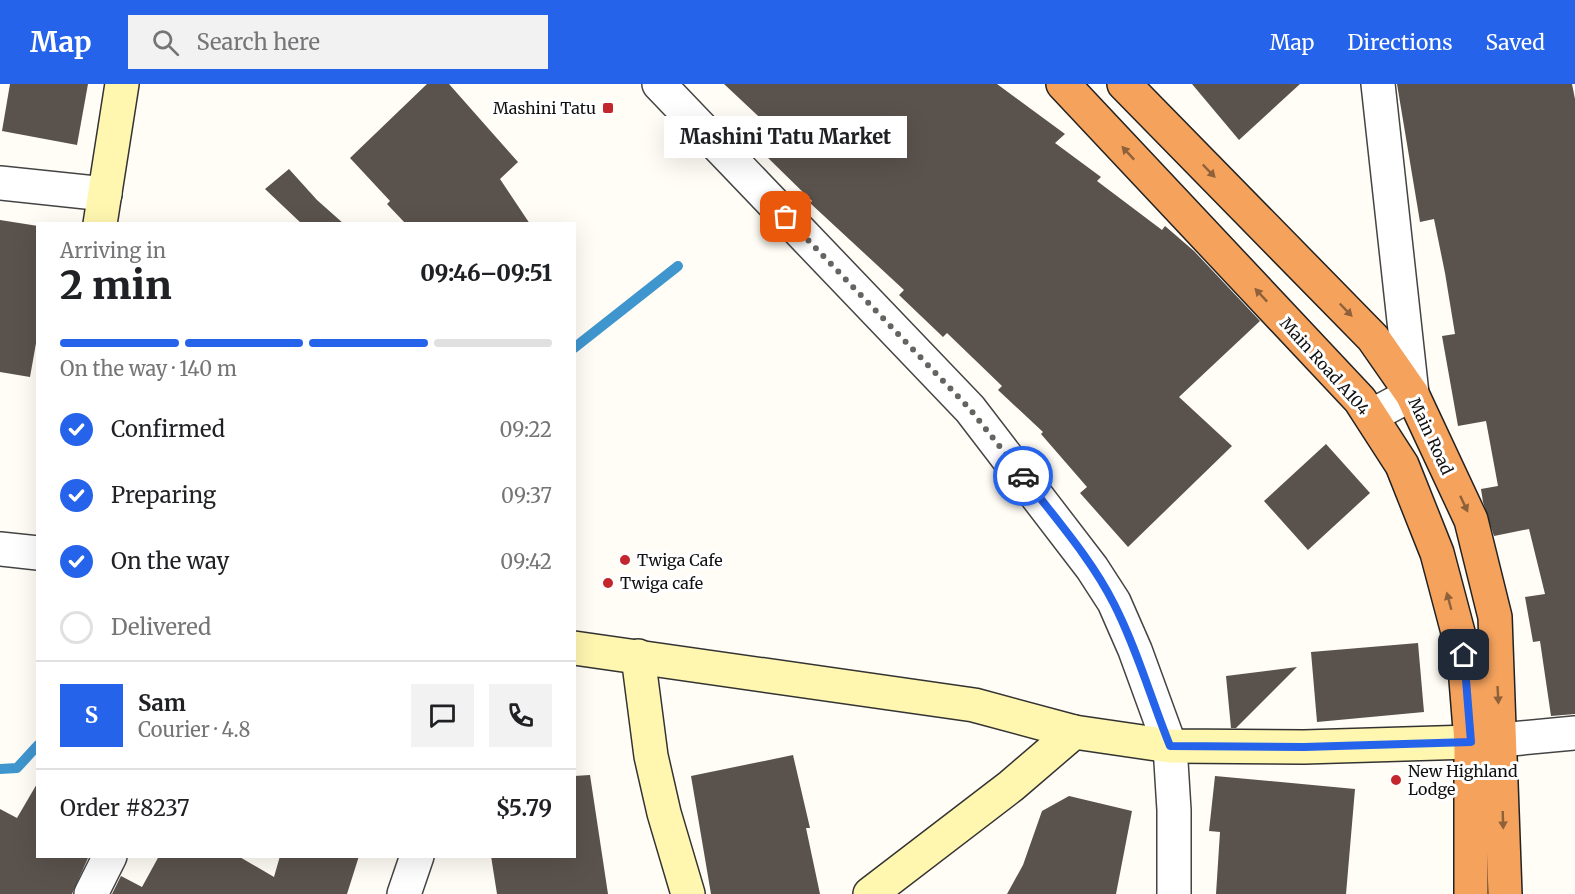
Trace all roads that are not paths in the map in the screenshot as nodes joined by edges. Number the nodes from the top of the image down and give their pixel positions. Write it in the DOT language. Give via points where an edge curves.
graph roads {
  1 [pos="122,84"];
  2 [pos="659,84"];
  3 [pos="1063,84"];
  4 [pos="1124,84"];
  5 [pos="1378,84"];
  6 [pos="0,183"];
  7 [pos="103,209"];
  8 [pos="1412,394"];
  9 [pos="1371,416"];
  10 [pos="0,549"];
  11 [pos="36,553"];
  12 [pos="576,648"];
  13 [pos="638,656"];
  14 [pos="1074,732"];
  15 [pos="1575,734"];
  16 [pos="1486,741"];
  17 [pos="1170,746"];
  18 [pos="109,858"];
  19 [pos="416,858"];
  20 [pos="877,892"];
  21 [pos="90,894"];
  22 [pos="404,894"];
  23 [pos="688,894"];
  24 [pos="1174,894"];
  25 [pos="1471,894"];
  26 [pos="1505,894"];
  1 -- 7 [label="street"];
  2 -- 17 [label="street" via="970,409 1017,468 1114,602"];
  9 -- 3 [label="highway, Main Road A104, one-way"];
  4 -- 8 [label="highway, Main Road, one-way" via="1373,338"];
  5 -- 8 [label="street"];
  6 -- 7 [label="street"];
  8 -- 9 [label="street"];
  8 -- 16 [label="highway, Main Road, one-way" via="1471,520 1494,617"];
  16 -- 9 [label="highway, Main Road A104, one-way" via="1437,553 1402,465"];
  10 -- 11 [label="street"];
  12 -- 13 [label="street"];
  13 -- 14 [label="street" via="974,705"];
  13 -- 23 [label="street" via="656,779"];
  14 -- 17 [label="street"];
  14 -- 20 [label="street"];
  15 -- 16 [label="street"];
  16 -- 17 [label="street" via="1304,747"];
  16 -- 25 [label="highway, Main Road A104"];
  16 -- 26 [label="highway, Main Road, one-way"];
  17 -- 24 [label="street"];
  18 -- 21 [label="street"];
  19 -- 22 [label="street"];
}
